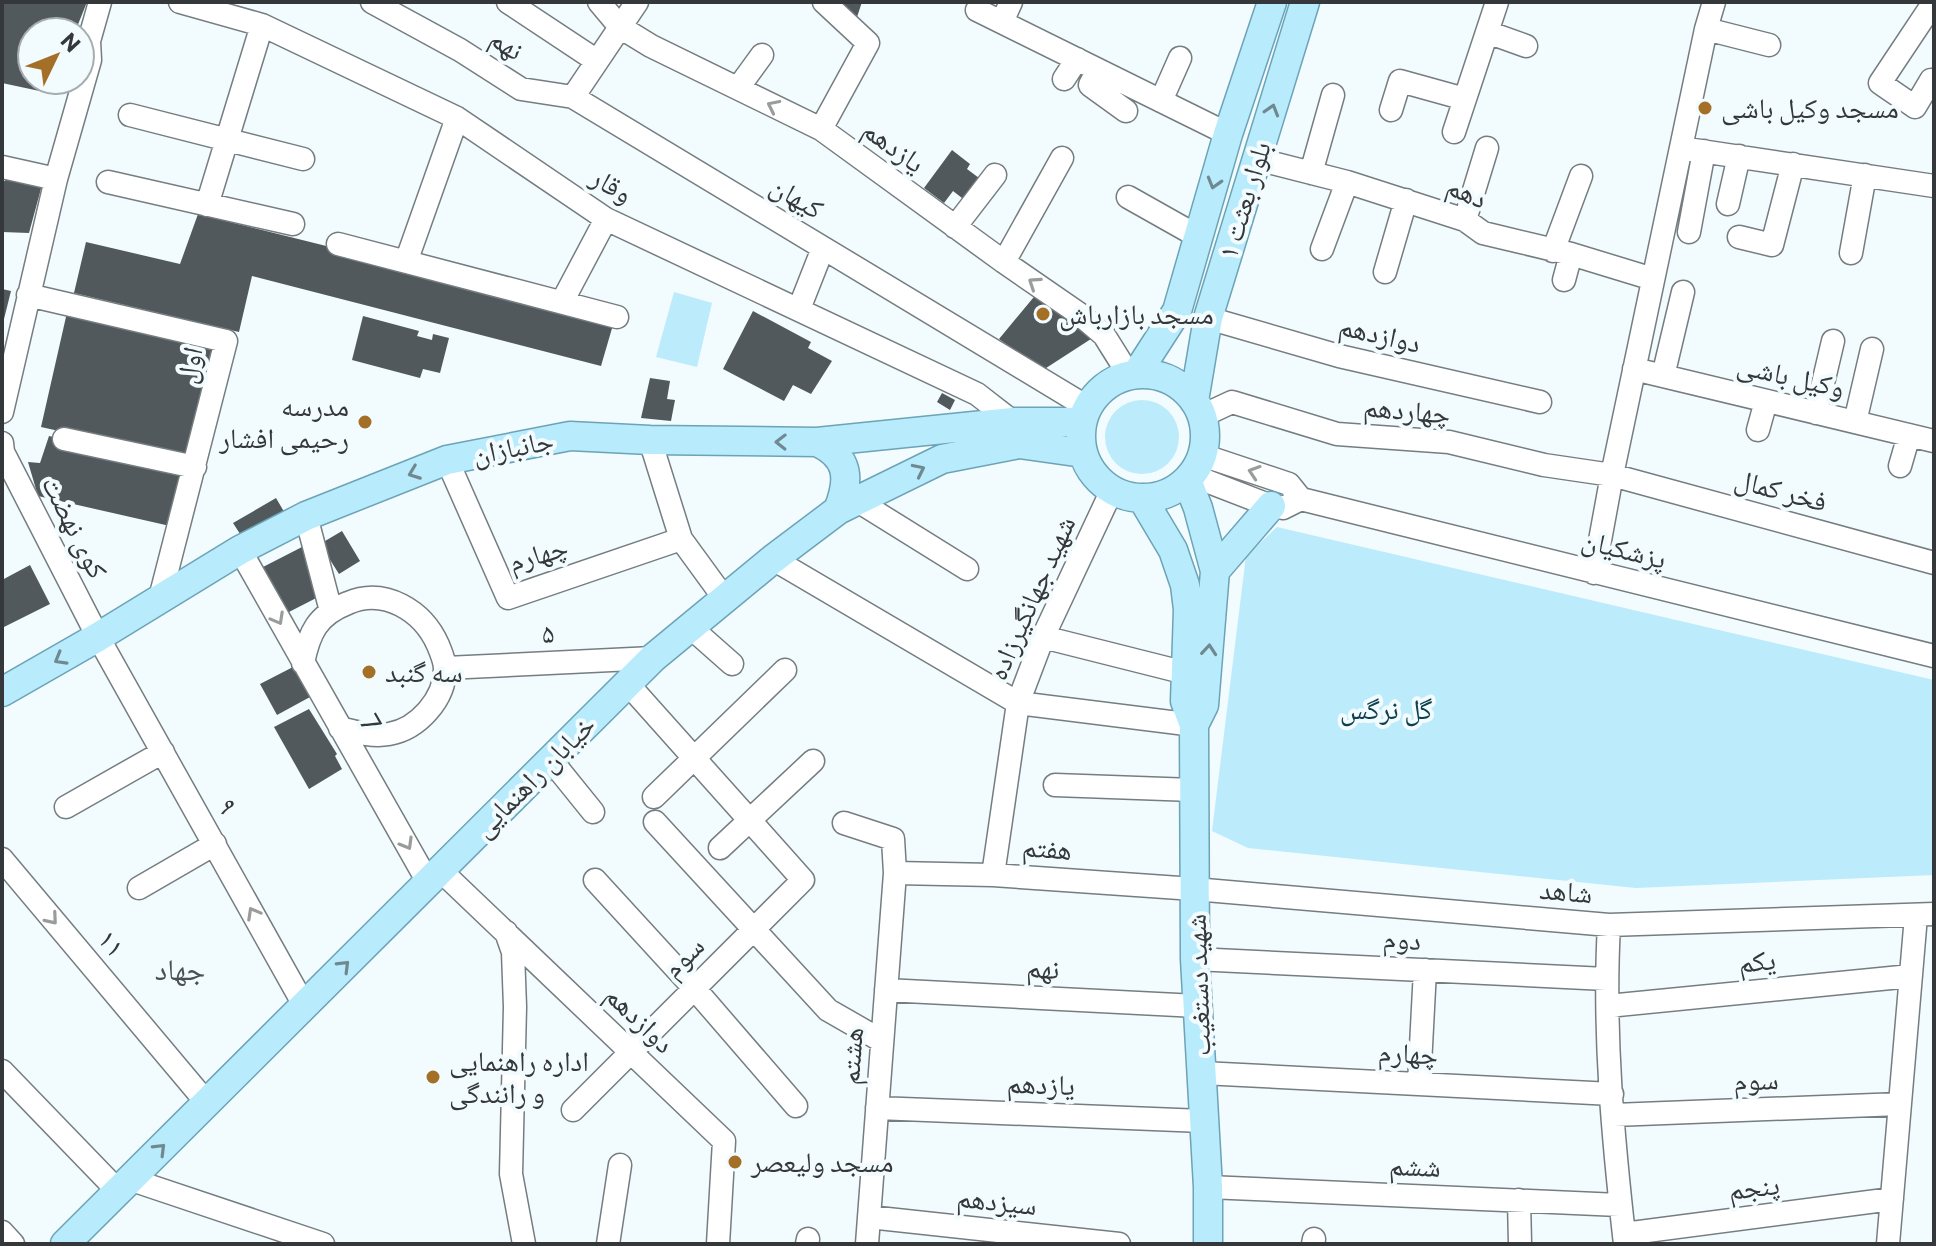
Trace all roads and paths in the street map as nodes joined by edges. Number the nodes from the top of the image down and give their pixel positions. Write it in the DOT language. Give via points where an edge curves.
graph roads {
  1 [pos="110,2"];
  2 [pos="180,2"];
  3 [pos="372,2"];
  4 [pos="508,2"];
  5 [pos="599,2"];
  6 [pos="637,2"];
  7 [pos="824,2"];
  8 [pos="1272,2"];
  9 [pos="1305,2"];
  10 [pos="1497,2"];
  11 [pos="1714,2"];
  12 [pos="1934,2"];
  13 [pos="977,10"];
  14 [pos="1006,12"];
  15 [pos="262,25"];
  16 [pos="620,27"];
  17 [pos="1706,29"];
  18 [pos="1487,32"];
  19 [pos="1769,45"];
  20 [pos="1526,46"];
  21 [pos="96,51"];
  22 [pos="762,55"];
  23 [pos="1180,58"];
  24 [pos="1077,59"];
  25 [pos="597,61"];
  26 [pos="1098,70"];
  27 [pos="1064,79"];
  28 [pos="1931,80"];
  29 [pos="738,88"];
  30 [pos="1333,95"];
  31 [pos="80,96"];
  32 [pos="573,97"];
  33 [pos="1465,99"];
  34 [pos="1161,101"];
  35 [pos="1391,110"];
  36 [pos="1126,111"];
  37 [pos="130,115"];
  38 [pos="457,118"];
  39 [pos="821,129"];
  40 [pos="1454,132"];
  41 [pos="1228,134"];
  42 [pos="228,140"];
  43 [pos="1487,148"];
  44 [pos="1681,148"];
  45 [pos="1704,151"];
  46 [pos="1739,156"];
  47 [pos="1062,158"];
  48 [pos="303,159"];
  49 [pos="1257,159"];
  50 [pos="1793,164"];
  51 [pos="2,167"];
  52 [pos="1311,173"];
  53 [pos="995,175"];
  54 [pos="1865,175"];
  55 [pos="1581,176"];
  56 [pos="56,179"];
  57 [pos="108,182"];
  58 [pos="1347,182"];
  59 [pos="1934,186"];
  60 [pos="1128,197"];
  61 [pos="1406,200"];
  62 [pos="1728,204"];
  63 [pos="207,205"];
  64 [pos="606,219"];
  65 [pos="1465,220"];
  66 [pos="293,224"];
  67 [pos="955,227"];
  68 [pos="1689,232"];
  69 [pos="1199,237"];
  70 [pos="1739,237"];
  71 [pos="338,244"];
  72 [pos="823,248"];
  73 [pos="1322,249"];
  74 [pos="1562,252"];
  75 [pos="1851,253"];
  76 [pos="406,262"];
  77 [pos="1004,262"];
  78 [pos="1385,272"];
  79 [pos="1653,279"];
  80 [pos="1564,280"];
  81 [pos="1683,292"];
  82 [pos="28,295"];
  83 [pos="562,302"];
  84 [pos="799,309"];
  85 [pos="617,317"];
  86 [pos="1208,318"];
  87 [pos="1833,341"];
  88 [pos="1872,349"];
  89 [pos="1634,369"];
  90 [pos="1133,374"];
  91 [pos="1663,376"];
  92 [pos="1766,401"];
  93 [pos="1540,402"];
  94 [pos="1198,409"];
  95 [pos="2,412"];
  96 [pos="1816,413"];
  97 [pos="1084,415"];
  98 [pos="1013,422"];
  99 [pos="1855,422"];
  100 [pos="1758,430"];
  101 [pos="1909,435"];
  102 [pos="863,438"];
  103 [pos="64,439"];
  104 [pos="650,440"];
  105 [pos="1934,441"];
  106 [pos="817,442"];
  107 [pos="2,443"];
  108 [pos="2,452"];
  109 [pos="1083,453"];
  110 [pos="447,460"];
  111 [pos="1900,466"];
  112 [pos="195,467"];
  113 [pos="1193,470"];
  114 [pos="1612,475"];
  115 [pos="886,486"];
  116 [pos="1112,490"];
  117 [pos="1142,498"];
  118 [pos="1301,499"];
  119 [pos="847,505"];
  120 [pos="1271,506"];
  121 [pos="306,516"];
  122 [pos="681,539"];
  123 [pos="240,550"];
  124 [pos="773,559"];
  125 [pos="1934,563"];
  126 [pos="967,569"];
  127 [pos="1215,571"];
  128 [pos="1594,573"];
  129 [pos="160,598"];
  130 [pos="724,598"];
  131 [pos="331,611"];
  132 [pos="689,626"];
  133 [pos="98,637"];
  134 [pos="1043,637"];
  135 [pos="1934,656"];
  136 [pos="653,658"];
  137 [pos="303,663"];
  138 [pos="732,664"];
  139 [pos="446,668"];
  140 [pos="785,670"];
  141 [pos="1186,673"];
  142 [pos="13,680"];
  143 [pos="627,683"];
  144 [pos="1018,703"];
  145 [pos="1194,725"];
  146 [pos="340,728"];
  147 [pos="163,752"];
  148 [pos="694,757"];
  149 [pos="551,760"];
  150 [pos="813,761"];
  151 [pos="1055,785"];
  152 [pos="1193,790"];
  153 [pos="654,797"];
  154 [pos="66,807"];
  155 [pos="593,812"];
  156 [pos="749,819"];
  157 [pos="655,822"];
  158 [pos="844,823"];
  159 [pos="215,844"];
  160 [pos="720,848"];
  161 [pos="2,859"];
  162 [pos="895,873"];
  163 [pos="993,875"];
  164 [pos="434,876"];
  165 [pos="595,880"];
  166 [pos="139,888"];
  167 [pos="1194,889"];
  168 [pos="1925,915"];
  169 [pos="1609,925"];
  170 [pos="754,929"];
  171 [pos="506,930"];
  172 [pos="1195,959"];
  173 [pos="1425,970"];
  174 [pos="1911,976"];
  175 [pos="1606,979"];
  176 [pos="694,988"];
  177 [pos="886,990"];
  178 [pos="304,1005"];
  179 [pos="1197,1006"];
  180 [pos="1608,1006"];
  181 [pos="882,1041"];
  182 [pos="631,1052"];
  183 [pos="2,1071"];
  184 [pos="1202,1073"];
  185 [pos="1419,1084"];
  186 [pos="207,1103"];
  187 [pos="1613,1104"];
  188 [pos="1900,1104"];
  189 [pos="796,1106"];
  190 [pos="877,1108"];
  191 [pos="573,1110"];
  192 [pos="1203,1121"];
  193 [pos="620,1165"];
  194 [pos="124,1185"];
  195 [pos="1208,1187"];
  196 [pos="1892,1199"];
  197 [pos="1519,1200"];
  198 [pos="1619,1205"];
  199 [pos="869,1217"];
  200 [pos="2,1232"];
  201 [pos="1625,1239"];
  202 [pos="13,1244"];
  203 [pos="65,1244"];
  204 [pos="323,1244"];
  205 [pos="524,1244"];
  206 [pos="608,1244"];
  207 [pos="718,1244"];
  208 [pos="867,1244"];
  209 [pos="1119,1244"];
  210 [pos="1208,1244"];
  211 [pos="1520,1244"];
  212 [pos="1888,1244"];
  1 -- 21 [label="street"];
  2 -- 15 [label="street, وقار"];
  3 -- 32 [label="street, نهم" via="521,89"];
  4 -- 25 [label="street"];
  5 -- 16 [label="street, یازدهم"];
  6 -- 16 [label="street"];
  7 -- 39 [label="street" via="868,43"];
  8 -- 41 [label="main road, بلوار بعثت ۱"];
  49 -- 9 [label="main road, بلوار بعثت ۱, one-way"];
  10 -- 18 [label="street"];
  11 -- 17 [label="street"];
  12 -- 28 [label="street" via="1880,83 1915,107"];
  13 -- 14 [label="street"];
  14 -- 24 [label="street"];
  15 -- 38 [label="street, وقار"];
  15 -- 42 [label="street"];
  16 -- 25 [label="street"];
  16 -- 29 [label="street, یازدهم"];
  17 -- 19 [label="street"];
  17 -- 44 [label="street"];
  18 -- 20 [label="street"];
  18 -- 33 [label="street"];
  22 -- 29 [label="street"];
  23 -- 34 [label="street"];
  24 -- 26 [label="street"];
  24 -- 27 [label="street"];
  25 -- 32 [label="street"];
  26 -- 34 [label="street"];
  26 -- 36 [label="street" via="1090,85"];
  39 -- 29 [label="street, یازدهم, one-way"];
  30 -- 52 [label="street"];
  31 -- 56 [label="street"];
  32 -- 72 [label="street, کیهان"];
  33 -- 35 [label="street" via="1400,81"];
  33 -- 40 [label="street"];
  34 -- 41 [label="street"];
  37 -- 42 [label="street"];
  38 -- 64 [label="street, وقار"];
  38 -- 76 [label="street"];
  39 -- 67 [label="street, یازدهم"];
  41 -- 69 [label="main road, بلوار بعثت ۱, one-way"];
  42 -- 48 [label="street"];
  42 -- 63 [label="street"];
  43 -- 65 [label="street"];
  44 -- 45 [label="street"];
  44 -- 79 [label="street"];
  45 -- 46 [label="street"];
  45 -- 68 [label="street"];
  46 -- 50 [label="street"];
  46 -- 62 [label="street"];
  47 -- 77 [label="street"];
  49 -- 52 [label="street, دهم"];
  49 -- 86 [label="main road, بلوار بعثت ۱"];
  50 -- 54 [label="street"];
  50 -- 70 [label="street" via="1772,245"];
  51 -- 56 [label="street"];
  52 -- 58 [label="street, دهم"];
  53 -- 67 [label="street"];
  54 -- 59 [label="street"];
  54 -- 75 [label="street"];
  55 -- 74 [label="street"];
  56 -- 82 [label="street"];
  57 -- 63 [label="street"];
  58 -- 61 [label="street, دهم"];
  58 -- 73 [label="street"];
  60 -- 69 [label="street"];
  61 -- 65 [label="street, دهم"];
  61 -- 78 [label="street"];
  63 -- 66 [label="street"];
  64 -- 83 [label="street"];
  64 -- 84 [label="street, وقار"];
  65 -- 74 [label="street, دهم" via="1483,233"];
  67 -- 77 [label="street, یازدهم"];
  69 -- 90 [label="main road, بلوار بعثت ۱" via="1177,311"];
  71 -- 76 [label="street"];
  72 -- 84 [label="street"];
  72 -- 97 [label="street, کیهان"];
  74 -- 79 [label="street, دهم" via="1596,268"];
  74 -- 80 [label="street"];
  76 -- 83 [label="street"];
  90 -- 77 [label="street, یازدهم, one-way" via="1104,335"];
  79 -- 89 [label="street"];
  81 -- 91 [label="street"];
  82 -- 95 [label="street"];
  82 -- 112 [label="street, اول" via="226,341"];
  83 -- 85 [label="street"];
  84 -- 98 [label="street, وقار" via="977,394"];
  86 -- 93 [label="street, دوازدهم" via="1339,356"];
  86 -- 94 [label="main road, بلوار بعثت ۱"];
  87 -- 96 [label="street"];
  88 -- 99 [label="street"];
  89 -- 91 [label="street, وکیل باشی"];
  89 -- 114 [label="street"];
  90 -- 94 [label="main road" via="1169,379"];
  90 -- 97 [label="main road" via="1104,386"];
  91 -- 92 [label="street, وکیل باشی"];
  92 -- 96 [label="street, وکیل باشی"];
  92 -- 100 [label="street"];
  94 -- 113 [label="main road" via="1205,442"];
  94 -- 114 [label="street, چهاردهم" via="1232,402 1337,434 1449,442"];
  96 -- 99 [label="street, وکیل باشی"];
  97 -- 98 [label="main road, جانبازان"];
  97 -- 109 [label="main road"];
  98 -- 102 [label="main road, جانبازان"];
  99 -- 101 [label="street, وکیل باشی"];
  101 -- 105 [label="street, وکیل باشی"];
  101 -- 111 [label="street"];
  102 -- 106 [label="main road, جانبازان"];
  102 -- 115 [label="main road" via="857,444 859,467"];
  103 -- 112 [label="street"];
  106 -- 104 [label="main road, جانبازان, one-way"];
  104 -- 110 [label="main road, جانبازان" via="570,436"];
  104 -- 122 [label="street"];
  106 -- 119 [label="main road" via="841,461"];
  107 -- 108 [label="street, کوی نهضت"];
  108 -- 133 [label="street, کوی نهضت"];
  115 -- 109 [label="main road, خیابان راهنمایی, one-way" via="942,459 1019,444"];
  109 -- 116 [label="main road" via="1089,468"];
  110 -- 121 [label="main road, جانبازان, one-way"];
  110 -- 122 [label="street, چهارم" via="508,598"];
  112 -- 129 [label="street, اول"];
  113 -- 117 [label="main road" via="1171,491"];
  118 -- 113 [label="street, پزشکیان, one-way" via="1289,484"];
  113 -- 120 [label="street"];
  113 -- 127 [label="main road"];
  114 -- 125 [label="street, فخر کمال"];
  114 -- 128 [label="street"];
  115 -- 119 [label="main road, خیابان راهنمایی"];
  116 -- 117 [label="main road"];
  116 -- 134 [label="street, شهید جهانگیرزاده"];
  117 -- 141 [label="main road" via="1173,550 1185,585"];
  118 -- 120 [label="street, پزشکیان" via="1283,508"];
  118 -- 128 [label="street, پزشکیان"];
  119 -- 124 [label="main road, خیابان راهنمایی"];
  119 -- 126 [label="street"];
  120 -- 127 [label="main road"];
  121 -- 123 [label="main road, جانبازان"];
  121 -- 131 [label="street"];
  122 -- 130 [label="street"];
  123 -- 129 [label="main road, جانبازان"];
  123 -- 137 [label="street, 7, one-way"];
  124 -- 130 [label="main road, خیابان راهنمایی"];
  124 -- 144 [label="street"];
  145 -- 127 [label="main road, one-way" via="1204,705"];
  128 -- 135 [label="street, پزشکیان"];
  129 -- 133 [label="main road, جانبازان"];
  130 -- 132 [label="main road, خیابان راهنمایی"];
  131 -- 137 [label="street" via="308,639"];
  131 -- 139 [label="street" via="351,601 395,602 430,629"];
  132 -- 136 [label="main road, خیابان راهنمایی"];
  132 -- 138 [label="street"];
  133 -- 142 [label="main road, جانبازان, one-way"];
  133 -- 147 [label="street, ۹"];
  134 -- 141 [label="street"];
  134 -- 144 [label="street, شهید جهانگیرزاده"];
  136 -- 139 [label="street, ۵"];
  136 -- 143 [label="main road, خیابان راهنمایی"];
  137 -- 146 [label="street, 7"];
  139 -- 146 [label="street" via="441,690 412,725 390,734 367,735"];
  140 -- 148 [label="street"];
  141 -- 145 [label="main road" via="1185,701"];
  143 -- 148 [label="street"];
  143 -- 149 [label="main road, خیابان راهنمایی"];
  144 -- 145 [label="street"];
  144 -- 163 [label="street, شهید جهانگیرزاده"];
  145 -- 152 [label="main road, شهید دستغیب"];
  146 -- 164 [label="street, 7, one-way"];
  147 -- 154 [label="street"];
  147 -- 159 [label="street, ۹"];
  148 -- 153 [label="street"];
  148 -- 156 [label="street"];
  149 -- 155 [label="street"];
  149 -- 164 [label="main road, خیابان راهنمایی"];
  150 -- 156 [label="street"];
  151 -- 152 [label="street"];
  152 -- 167 [label="main road, شهید دستغیب"];
  156 -- 160 [label="street"];
  156 -- 170 [label="street, سوم" via="803,880"];
  157 -- 170 [label="street"];
  158 -- 162 [label="street, هشتم" via="893,839"];
  159 -- 166 [label="street"];
  178 -- 159 [label="street, ۹, one-way"];
  161 -- 186 [label="street, ۱۱, one-way"];
  162 -- 163 [label="street, هفتم"];
  162 -- 177 [label="street, هشتم"];
  163 -- 167 [label="street, هفتم"];
  164 -- 171 [label="street, دوازدهم"];
  178 -- 164 [label="main road, خیابان راهنمایی, one-way"];
  165 -- 176 [label="street"];
  167 -- 169 [label="street, شاهد"];
  167 -- 172 [label="main road, شهید دستغیب"];
  168 -- 169 [label="street, شاهد"];
  168 -- 174 [label="street"];
  169 -- 175 [label="street"];
  170 -- 176 [label="street, سوم"];
  170 -- 181 [label="street" via="828,1010"];
  171 -- 182 [label="street, دوازدهم"];
  171 -- 205 [label="street" via="513,952 515,1007 511,1174"];
  172 -- 173 [label="street, دوم"];
  172 -- 179 [label="main road, شهید دستغیب"];
  173 -- 175 [label="street, دوم"];
  173 -- 185 [label="street"];
  174 -- 180 [label="street, یکم"];
  174 -- 188 [label="street"];
  175 -- 180 [label="street"];
  176 -- 182 [label="street, سوم"];
  176 -- 189 [label="street"];
  177 -- 179 [label="street, نهم"];
  177 -- 181 [label="street, هشتم"];
  178 -- 186 [label="main road, خیابان راهنمایی"];
  179 -- 184 [label="main road, شهید دستغیب"];
  180 -- 187 [label="street"];
  181 -- 190 [label="street, هشتم"];
  182 -- 191 [label="street, سوم"];
  182 -- 207 [label="street, دوازدهم" via="724,1141"];
  183 -- 194 [label="street"];
  184 -- 185 [label="street, چهارم"];
  184 -- 192 [label="main road, شهید دستغیب"];
  185 -- 187 [label="street, چهارم"];
  194 -- 186 [label="main road, خیابان راهنمایی, one-way"];
  187 -- 188 [label="street, سوم"];
  187 -- 198 [label="street"];
  188 -- 196 [label="street"];
  190 -- 192 [label="street, یازدهم"];
  190 -- 199 [label="street, هشتم"];
  192 -- 195 [label="main road, شهید دستغیب"];
  193 -- 206 [label="street"];
  194 -- 203 [label="main road, خیابان راهنمایی"];
  194 -- 204 [label="street"];
  195 -- 197 [label="street, ششم"];
  195 -- 210 [label="main road, شهید دستغیب"];
  196 -- 201 [label="street, پنجم"];
  196 -- 212 [label="street"];
  197 -- 198 [label="street, ششم"];
  197 -- 211 [label="street"];
  198 -- 201 [label="street"];
  199 -- 208 [label="street, هشتم"];
  199 -- 209 [label="street, سیزدهم"];
  200 -- 202 [label="street"];
}
